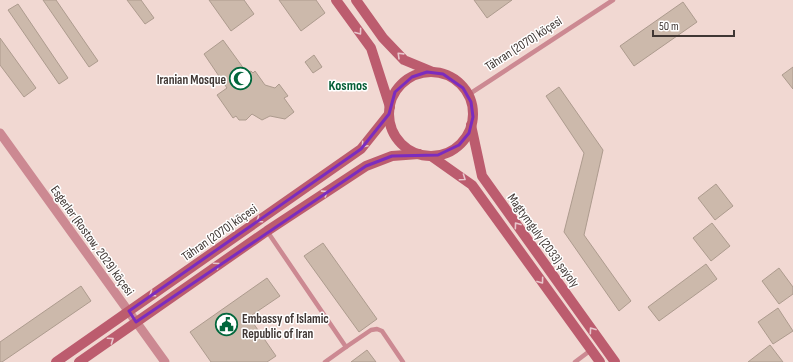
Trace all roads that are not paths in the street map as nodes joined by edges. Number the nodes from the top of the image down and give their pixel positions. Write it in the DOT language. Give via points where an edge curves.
graph roads {
  1 [pos="336,0"];
  2 [pos="356,0"];
  3 [pos="613,0"];
  4 [pos="435,72"];
  5 [pos="468,95"];
  6 [pos="389,111"];
  7 [pos="471,125"];
  8 [pos="0,133"];
  9 [pos="419,154"];
  10 [pos="431,156"];
  11 [pos="267,231"];
  12 [pos="129,311"];
  13 [pos="136,322"];
  14 [pos="346,346"];
  15 [pos="591,350"];
  16 [pos="56,362"];
  17 [pos="79,362"];
  18 [pos="165,362"];
  19 [pos="324,362"];
  20 [pos="403,362"];
  21 [pos="574,362"];
  22 [pos="600,362"];
  23 [pos="615,362"];
  1 -- 6 [label="main road, one-way" via="371,48"];
  4 -- 2 [label="main road, one-way" via="404,60 383,38"];
  3 -- 5 [label="lane, Tähran (2070) köçesi"];
  4 -- 5 [label="main road" via="451,77"];
  4 -- 6 [label="main road" via="419,74 406,81 395,92"];
  5 -- 7 [label="main road" via="473,110"];
  6 -- 9 [label="main road" via="390,122 396,136 406,147"];
  6 -- 12 [label="main road, Tähran (2070) köçesi, one-way" via="361,149"];
  7 -- 10 [label="main road" via="459,145 446,153"];
  23 -- 7 [label="main road, Magtymguly (2033) şaýoly, one-way" via="482,176"];
  8 -- 12 [label="street, Esgerler (Rostow, 2029) köçesi"];
  9 -- 10 [label="main road"];
  11 -- 9 [label="main road, Tähran (2070) köçesi, one-way" via="366,166 392,156"];
  10 -- 15 [label="main road, Magtymguly (2033) şaýoly, one-way" via="472,185"];
  13 -- 11 [label="main road, Tähran (2070) köçesi, one-way"];
  11 -- 14 [label="lane"];
  12 -- 13 [label="street, Esgerler (Rostow, 2029) köçesi"];
  12 -- 16 [label="main road, Tähran (2070) köçesi"];
  17 -- 13 [label="main road, Tähran (2070) köçesi, one-way"];
  13 -- 18 [label="street, Esgerler (Rostow, 2029) köçesi"];
  14 -- 19 [label="lane"];
  14 -- 20 [label="lane" via="371,330 377,329 382,331"];
  15 -- 21 [label="lane"];
  15 -- 22 [label="main road, Magtymguly (2033) şaýoly"];
}
